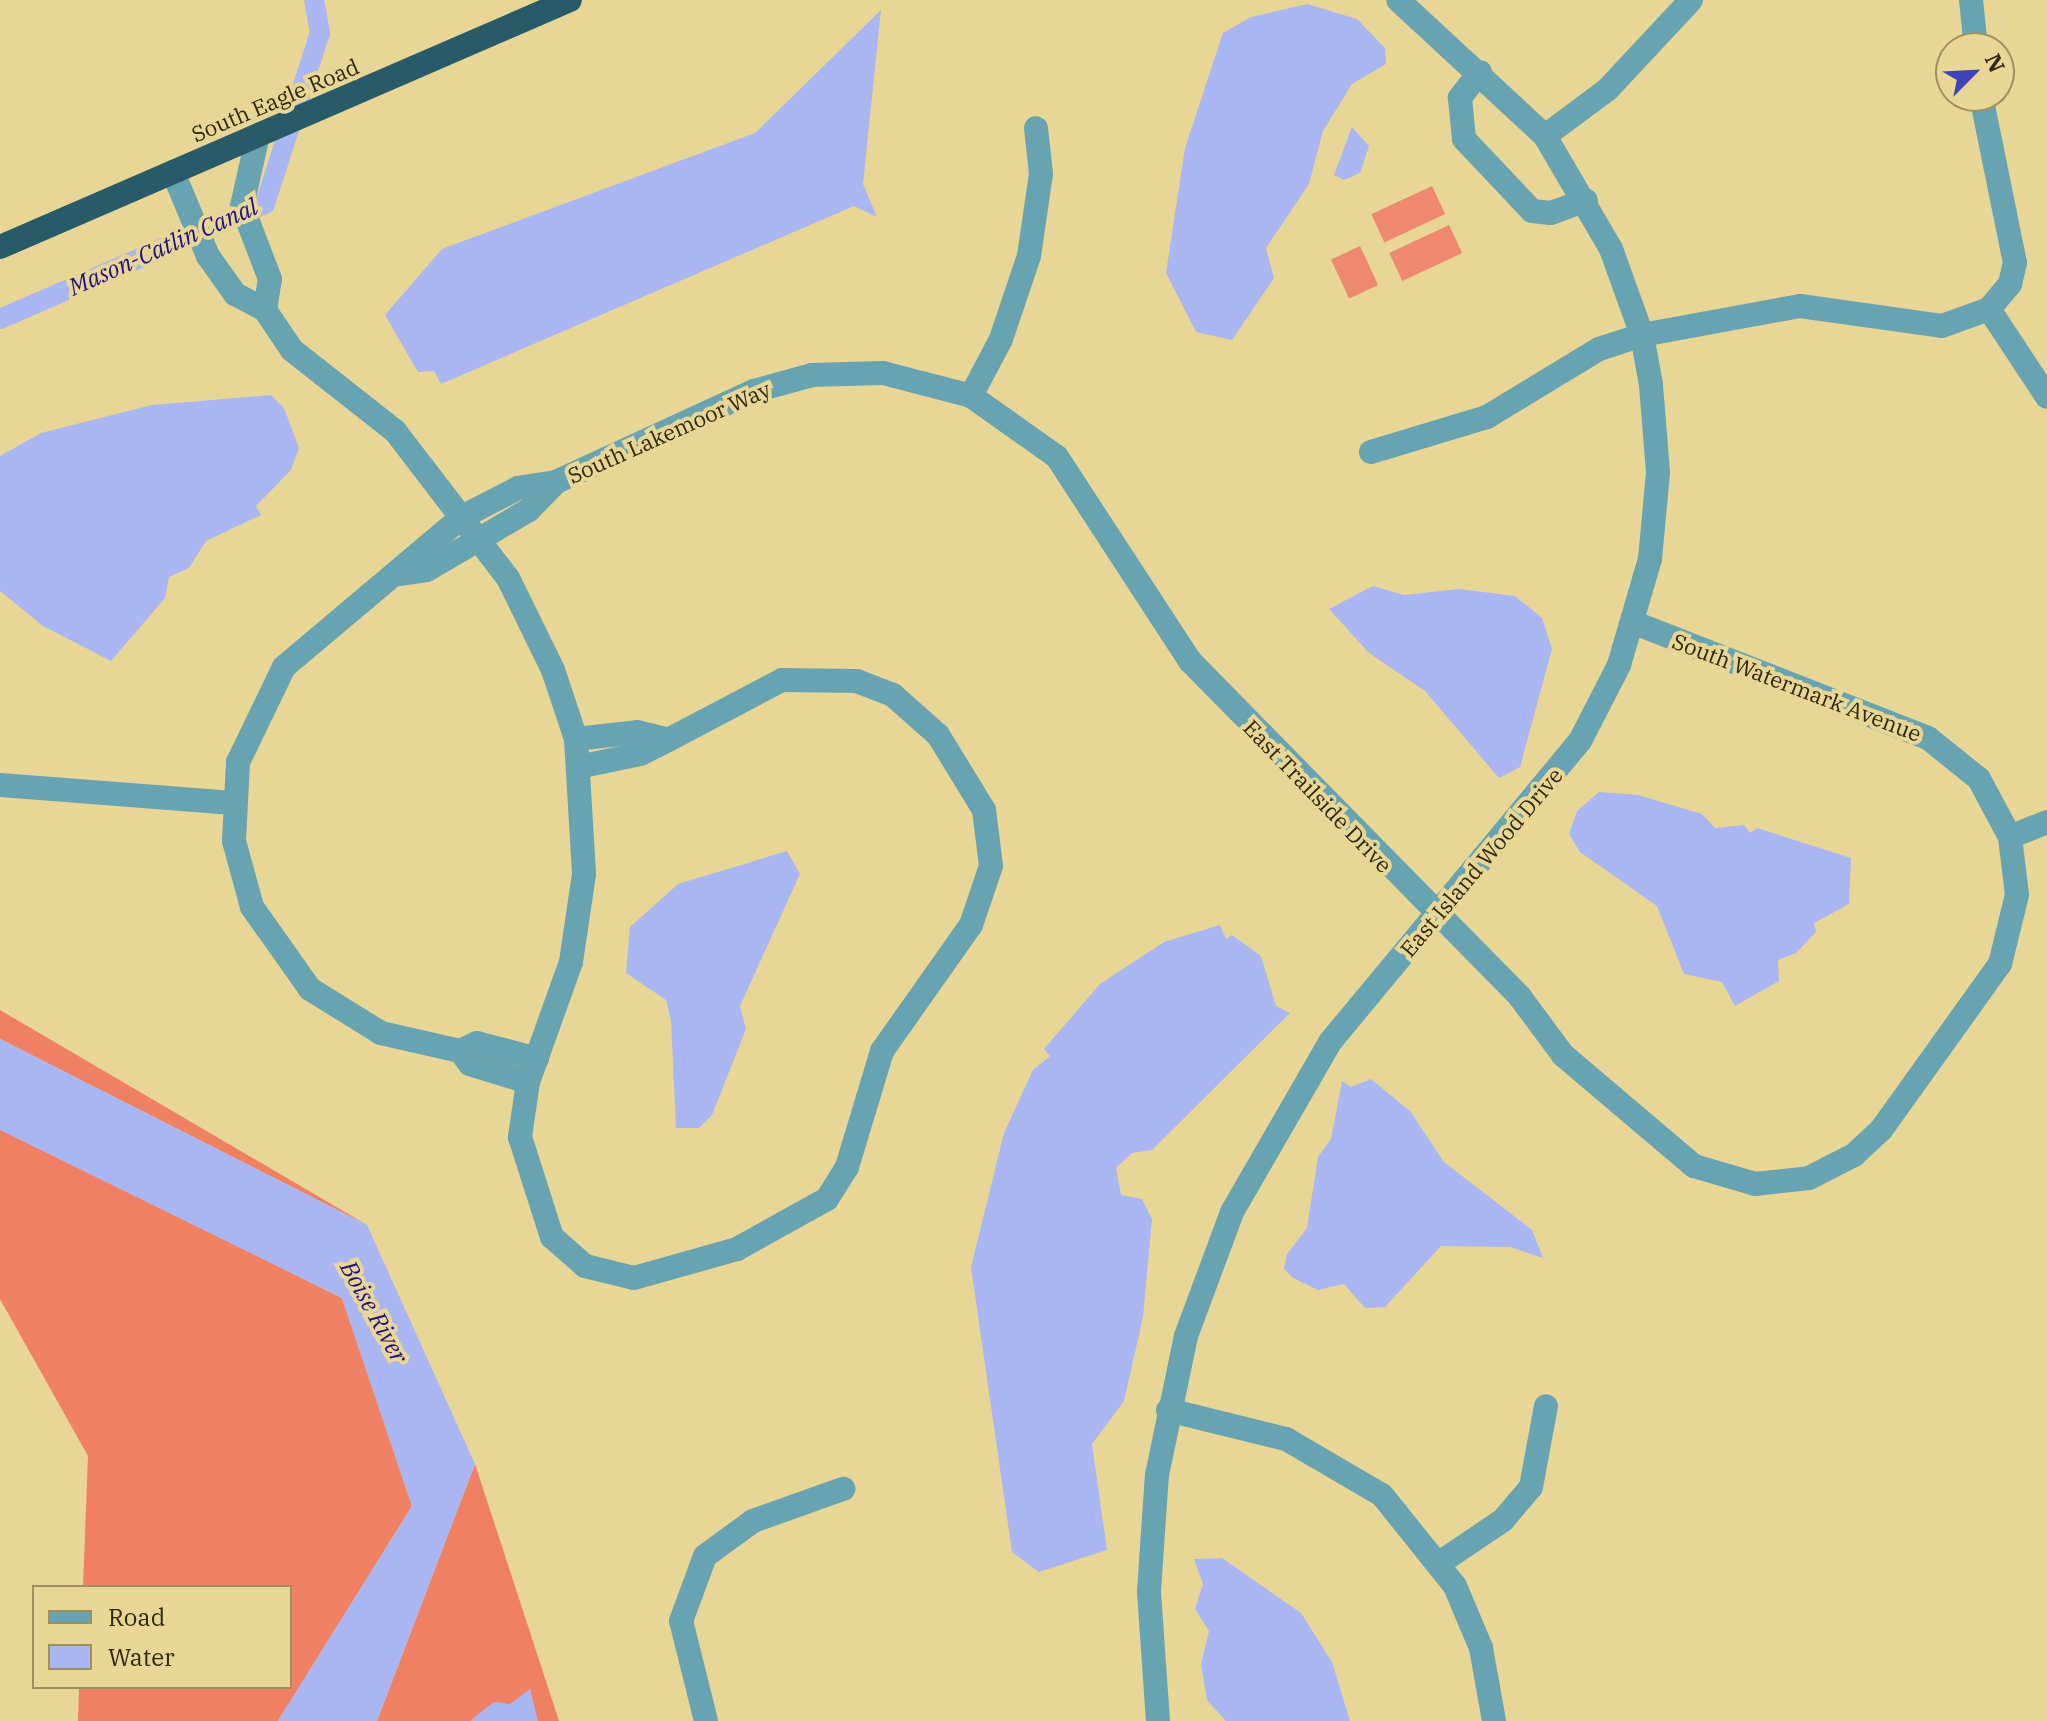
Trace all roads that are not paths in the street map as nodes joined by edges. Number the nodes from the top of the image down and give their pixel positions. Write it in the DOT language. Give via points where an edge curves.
graph roads {
  1 [pos="570,0"];
  2 [pos="1398,0"];
  3 [pos="1691,0"];
  4 [pos="1971,0"];
  5 [pos="1974,32"];
  6 [pos="1480,72"];
  7 [pos="1984,112"];
  8 [pos="1036,128"];
  9 [pos="258,135"];
  10 [pos="1545,136"];
  11 [pos="173,172"];
  12 [pos="1586,200"];
  13 [pos="0,247"];
  14 [pos="1989,309"];
  15 [pos="265,310"];
  16 [pos="1642,335"];
  17 [pos="877,373"];
  18 [pos="971,396"];
  19 [pos="2047,397"];
  20 [pos="1371,452"];
  21 [pos="556,482"];
  22 [pos="462,517"];
  23 [pos="479,539"];
  24 [pos="399,574"];
  25 [pos="1634,623"];
  26 [pos="576,739"];
  27 [pos="668,740"];
  28 [pos="578,767"];
  29 [pos="0,785"];
  30 [pos="233,803"];
  31 [pos="2047,822"];
  32 [pos="2010,837"];
  33 [pos="1436,916"];
  34 [pos="460,1051"];
  35 [pos="537,1059"];
  36 [pos="528,1082"];
  37 [pos="1546,1406"];
  38 [pos="1168,1410"];
  39 [pos="843,1489"];
  40 [pos="1441,1562"];
  41 [pos="706,1721"];
  42 [pos="1158,1721"];
  43 [pos="1494,1721"];
  1 -- 9 [label="highway, South Eagle Road"];
  2 -- 6 [label="street, East Island Wood Drive"];
  3 -- 10 [label="street" via="1608,89"];
  4 -- 5 [label="street"];
  6 -- 10 [label="street, East Island Wood Drive"];
  6 -- 12 [label="street" via="1460,98 1464,139 1532,211 1551,213"];
  7 -- 14 [label="street" via="2015,263 2010,284"];
  8 -- 18 [label="street" via="1041,174 1029,256 1001,339"];
  9 -- 11 [label="highway, South Eagle Road"];
  9 -- 15 [label="street" via="242,206 270,279"];
  10 -- 12 [label="street, East Island Wood Drive"];
  11 -- 13 [label="highway, South Eagle Road"];
  11 -- 15 [label="street" via="208,256 235,294"];
  12 -- 16 [label="street, East Island Wood Drive"];
  14 -- 16 [label="street" via="1942,326 1800,306"];
  14 -- 19 [label="street"];
  15 -- 22 [label="street" via="292,350 395,431"];
  16 -- 20 [label="street" via="1599,349 1487,417"];
  16 -- 25 [label="street, East Island Wood Drive" via="1658,472"];
  17 -- 18 [label="street, East Trailside Drive"];
  17 -- 21 [label="street, South Lakemoor Way" via="812,375 754,391"];
  18 -- 33 [label="street, East Trailside Drive" via="1024,428 1071,473 1190,661"];
  21 -- 22 [label="street, South Lakemoor Way" via="518,488"];
  21 -- 23 [label="street, South Lakemoor Way" via="529,510"];
  22 -- 23 [label="street"];
  22 -- 24 [label="street, South Lakemoor Way" via="414,550"];
  23 -- 24 [label="street, South Lakemoor Way" via="427,570"];
  23 -- 26 [label="street" via="536,630"];
  24 -- 30 [label="street, South Lakemoor Way" via="284,667 248,731"];
  25 -- 32 [label="street, South Watermark Avenue" via="1928,738 1979,779"];
  25 -- 33 [label="street, East Island Wood Drive" via="1601,704 1556,777"];
  26 -- 27 [label="street" via="637,732"];
  26 -- 28 [label="street"];
  27 -- 28 [label="street" via="640,754"];
  27 -- 36 [label="street" via="782,680 857,681 893,695 938,735 984,810 991,866 971,925 882,1051 847,1167 827,1199 802,1220 737,1249 659,1274 610,1275 585,1266 552,1237 520,1137"];
  28 -- 35 [label="street" via="580,919"];
  29 -- 30 [label="street"];
  30 -- 34 [label="street, South Lakemoor Way" via="240,874 286,964 362,1024"];
  31 -- 32 [label="street"];
  32 -- 33 [label="street, East Trailside Drive" via="2017,895 2000,964 1881,1130 1831,1169 1794,1181 1726,1179 1673,1153 1563,1055 1520,997"];
  33 -- 38 [label="street, East Island Wood Drive" via="1330,1042 1261,1153 1207,1273"];
  34 -- 35 [label="street, South Lakemoor Way" via="477,1043"];
  34 -- 36 [label="street, South Lakemoor Way" via="470,1064"];
  35 -- 36 [label="street"];
  37 -- 40 [label="street" via="1531,1487 1503,1520"];
  38 -- 40 [label="street" via="1264,1431 1326,1457 1382,1495"];
  38 -- 42 [label="street, East Island Wood Drive" via="1149,1591"];
  39 -- 41 [label="street" via="753,1521 705,1556 681,1621"];
  40 -- 43 [label="street" via="1474,1627"];
}
